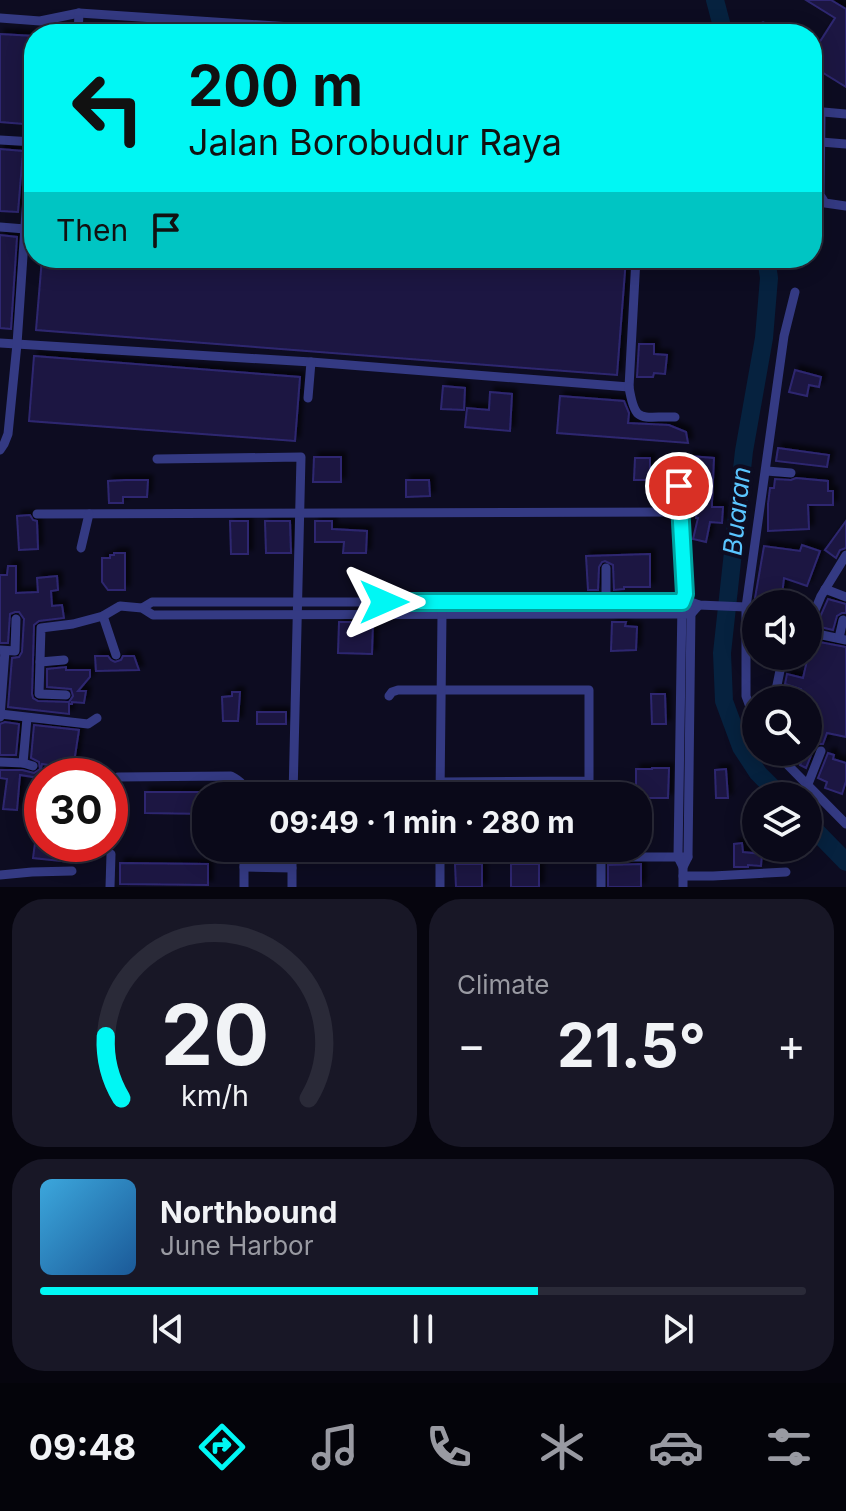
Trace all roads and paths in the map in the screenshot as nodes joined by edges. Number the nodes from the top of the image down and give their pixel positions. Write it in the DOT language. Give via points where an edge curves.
graph roads {
  1 [pos="79,13"];
  2 [pos="0,18"];
  3 [pos="40,21"];
  4 [pos="40,24"];
  5 [pos="78,24"];
  6 [pos="246,24"];
  7 [pos="822,112"];
  8 [pos="846,114"];
  9 [pos="0,140"];
  10 [pos="24,142"];
  11 [pos="822,142"];
  12 [pos="846,144"];
  13 [pos="822,198"];
  14 [pos="846,206"];
  15 [pos="0,227"];
  16 [pos="24,229"];
  17 [pos="24,243"];
  18 [pos="635,268"];
  19 [pos="795,292"];
  20 [pos="0,343"];
  21 [pos="17,344"];
  22 [pos="311,362"];
  23 [pos="629,387"];
  24 [pos="308,398"];
  25 [pos="675,417"];
  26 [pos="0,450"];
  27 [pos="157,459"];
  28 [pos="677,460"];
  29 [pos="767,471"];
  30 [pos="791,473"];
  31 [pos="681,512"];
  32 [pos="300,513"];
  33 [pos="37,514"];
  34 [pos="89,514"];
  35 [pos="81,548"];
  36 [pos="846,555"];
  37 [pos="606,568"];
  38 [pos="841,574"];
  39 [pos="825,589"];
  40 [pos="747,590"];
  41 [pos="822,595"];
  42 [pos="846,597"];
  43 [pos="244,601"];
  44 [pos="298,602"];
  45 [pos="384,602"];
  46 [pos="459,602"];
  47 [pos="516,602"];
  48 [pos="559,602"];
  49 [pos="606,602"];
  50 [pos="693,602"];
  51 [pos="742,607"];
  52 [pos="142,608"];
  53 [pos="298,613"];
  54 [pos="383,613"];
  55 [pos="245,614"];
  56 [pos="442,614"];
  57 [pos="459,614"];
  58 [pos="516,614"];
  59 [pos="559,614"];
  60 [pos="686,614"];
  61 [pos="103,616"];
  62 [pos="16,619"];
  63 [pos="843,620"];
  64 [pos="822,634"];
  65 [pos="842,639"];
  66 [pos="2,651"];
  67 [pos="116,655"];
  68 [pos="64,660"];
  69 [pos="40,662"];
  70 [pos="441,689"];
  71 [pos="66,695"];
  72 [pos="389,696"];
  73 [pos="0,715"];
  74 [pos="27,718"];
  75 [pos="97,718"];
  76 [pos="0,762"];
  77 [pos="789,766"];
  78 [pos="128,777"];
  79 [pos="241,782"];
  80 [pos="293,782"];
  81 [pos="441,782"];
  82 [pos="806,782"];
  83 [pos="822,799"];
  84 [pos="846,824"];
  85 [pos="111,862"];
  86 [pos="244,862"];
  87 [pos="271,862"];
  88 [pos="292,862"];
  89 [pos="440,862"];
  90 [pos="601,862"];
  91 [pos="639,862"];
  92 [pos="244,867"];
  93 [pos="683,869"];
  94 [pos="72,871"];
  95 [pos="786,872"];
  96 [pos="0,875"];
  97 [pos="110,887"];
  98 [pos="244,887"];
  99 [pos="292,887"];
  100 [pos="440,887"];
  101 [pos="601,887"];
  1 -- 3 [label="street"];
  1 -- 5 [label="street"];
  1 -- 6 [label="street"];
  2 -- 3 [label="street"];
  3 -- 4 [label="street"];
  7 -- 8 [label="street"];
  9 -- 10 [label="street"];
  11 -- 12 [label="street"];
  13 -- 14 [label="street"];
  15 -- 16 [label="street"];
  17 -- 21 [label="street"];
  18 -- 23 [label="street"];
  19 -- 29 [label="street" via="784,336"];
  20 -- 21 [label="street"];
  21 -- 22 [label="street"];
  21 -- 26 [label="street" via="8,434"];
  22 -- 23 [label="street"];
  22 -- 24 [label="street"];
  23 -- 25 [label="street" via="640,416"];
  27 -- 32 [label="street" via="301,457"];
  28 -- 31 [label="street"];
  29 -- 30 [label="street"];
  29 -- 40 [label="street"];
  31 -- 32 [label="street"];
  31 -- 50 [label="street"];
  32 -- 34 [label="street"];
  32 -- 44 [label="street"];
  33 -- 34 [label="street"];
  34 -- 35 [label="street"];
  36 -- 38 [label="street"];
  37 -- 49 [label="street"];
  38 -- 39 [label="street"];
  39 -- 41 [label="street"];
  39 -- 42 [label="street"];
  43 -- 44 [label="street"];
  43 -- 52 [label="street" via="152,602"];
  43 -- 55 [label="street"];
  44 -- 45 [label="street"];
  44 -- 53 [label="street"];
  45 -- 46 [label="street"];
  45 -- 54 [label="street"];
  46 -- 47 [label="street"];
  46 -- 57 [label="street"];
  47 -- 48 [label="street"];
  47 -- 58 [label="street"];
  48 -- 49 [label="street"];
  48 -- 59 [label="street"];
  49 -- 50 [label="street"];
  50 -- 51 [label="street"];
  50 -- 60 [label="street"];
  50 -- 60 [label="street"];
  52 -- 55 [label="street" via="153,615"];
  52 -- 61 [label="street" via="120,606"];
  53 -- 54 [label="street"];
  53 -- 55 [label="street"];
  53 -- 80 [label="street"];
  54 -- 56 [label="street"];
  56 -- 57 [label="street"];
  56 -- 70 [label="street"];
  57 -- 58 [label="street"];
  58 -- 59 [label="street"];
  59 -- 60 [label="street"];
  60 -- 93 [label="street"];
  61 -- 67 [label="street"];
  61 -- 69 [label="street" via="41,628"];
  62 -- 66 [label="street" via="15,651"];
  63 -- 65 [label="street"];
  64 -- 65 [label="street"];
  66 -- 73 [label="street"];
  68 -- 69 [label="street"];
  69 -- 71 [label="street" via="39,694"];
  70 -- 72 [label="street" via="398,690"];
  70 -- 81 [label="street"];
  70 -- 81 [label="street" via="589,690 589,781"];
  73 -- 74 [label="street"];
  74 -- 75 [label="street" via="88,724"];
  74 -- 76 [label="street" via="28,764"];
  77 -- 82 [label="street"];
  78 -- 79 [label="street" via="231,776"];
  83 -- 84 [label="street"];
  85 -- 97 [label="street"];
  86 -- 92 [label="street"];
  87 -- 92 [label="street"];
  88 -- 99 [label="street"];
  89 -- 100 [label="street"];
  90 -- 101 [label="street"];
  91 -- 93 [label="street"];
  92 -- 98 [label="street"];
  93 -- 95 [label="street" via="713,876"];
  94 -- 96 [label="street"];
}
